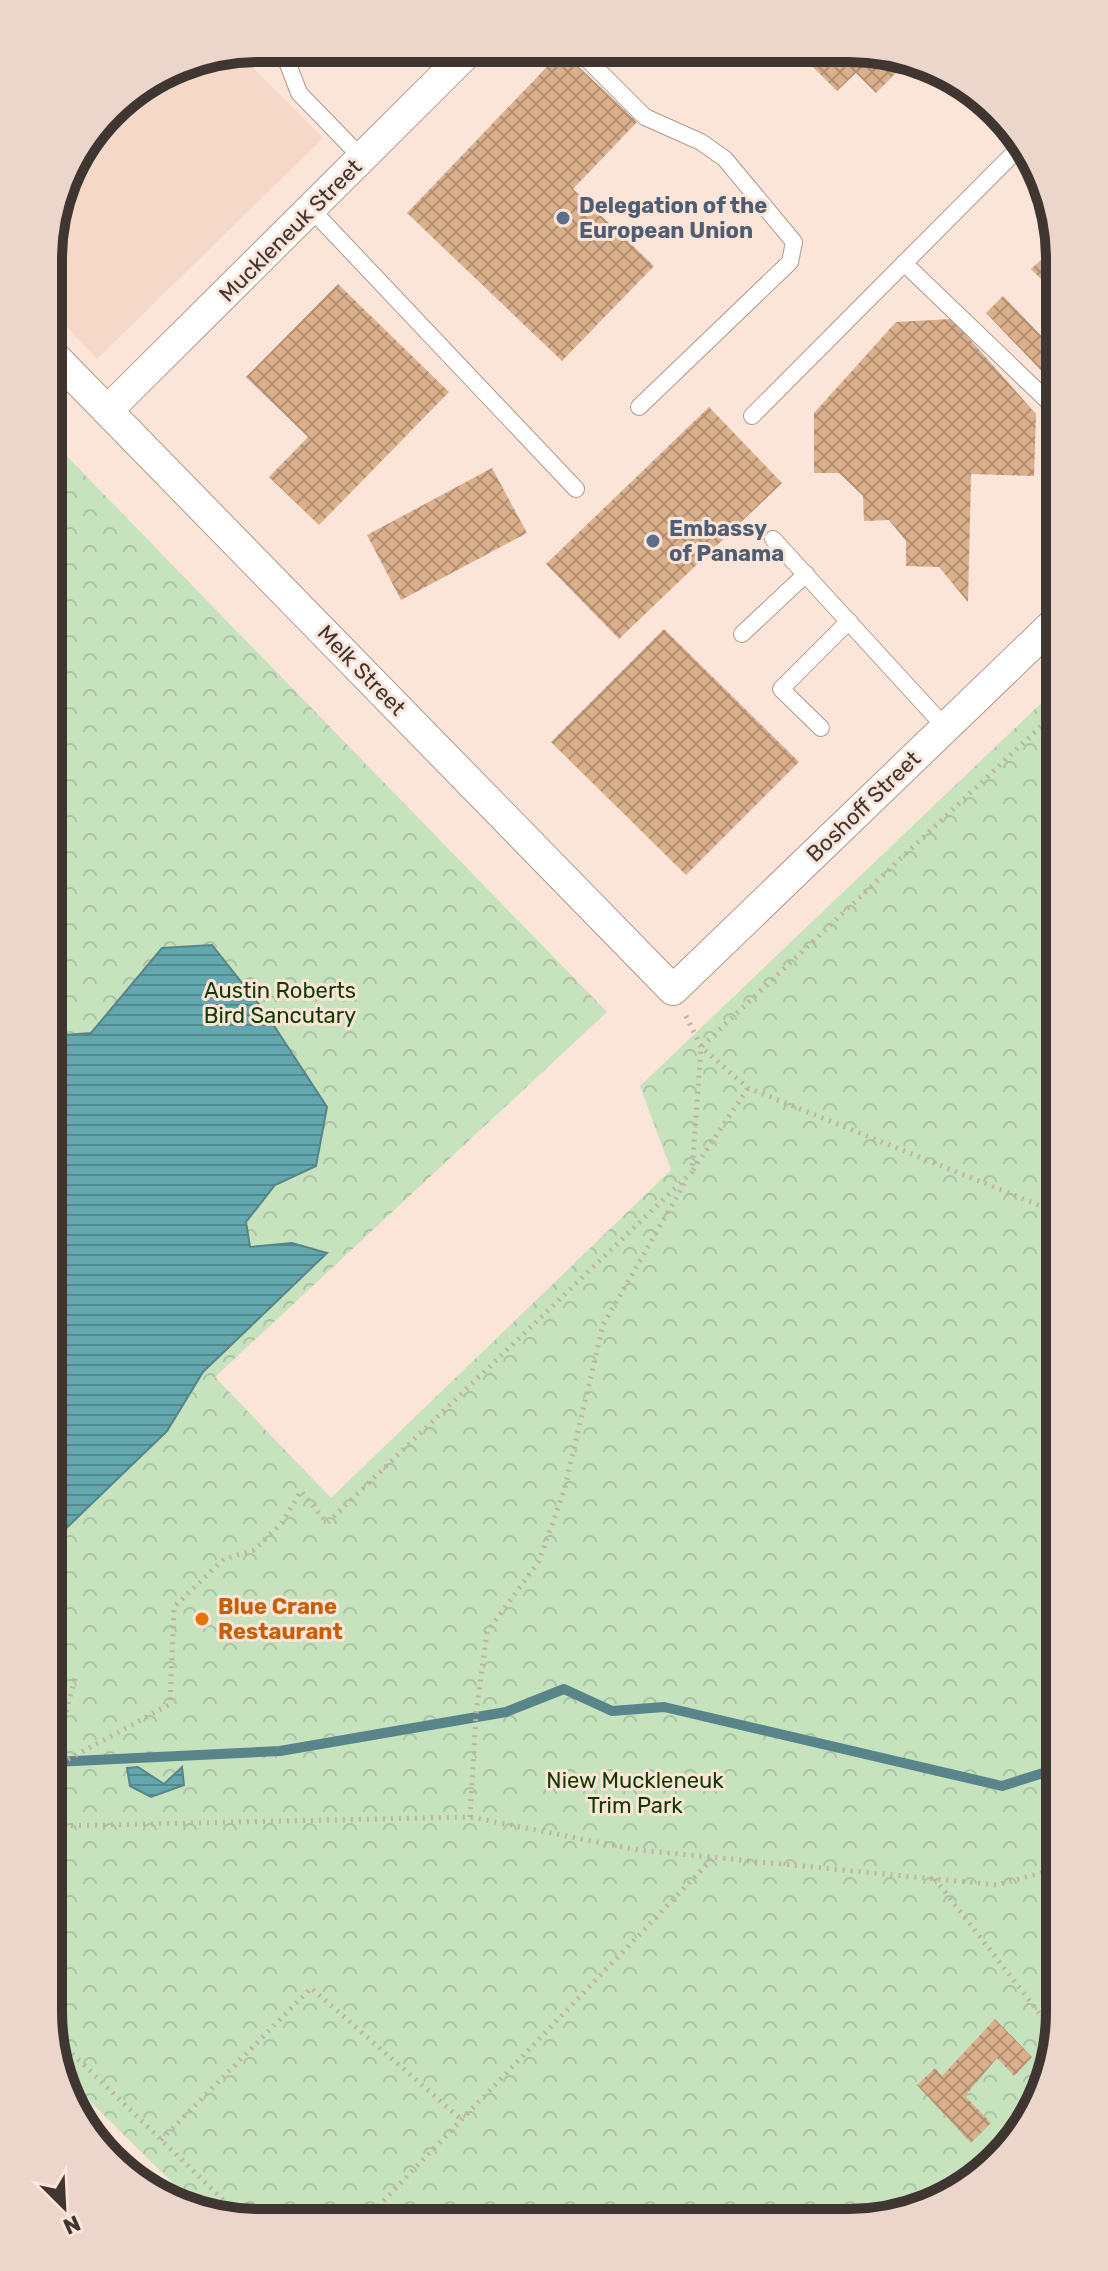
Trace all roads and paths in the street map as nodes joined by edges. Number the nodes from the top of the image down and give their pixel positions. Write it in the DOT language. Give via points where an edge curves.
graph roads {
  1 [pos="286,62"];
  2 [pos="458,62"];
  3 [pos="590,62"];
  4 [pos="1015,152"];
  5 [pos="362,158"];
  6 [pos="311,209"];
  7 [pos="904,263"];
  8 [pos="62,364"];
  9 [pos="1046,399"];
  10 [pos="639,407"];
  11 [pos="108,410"];
  12 [pos="752,416"];
  13 [pos="576,489"];
  14 [pos="773,539"];
  15 [pos="806,574"];
  16 [pos="849,621"];
  17 [pos="1046,631"];
  18 [pos="742,634"];
  19 [pos="1046,721"];
  20 [pos="945,727"];
  21 [pos="821,728"];
  22 [pos="673,990"];
  23 [pos="701,1047"];
  24 [pos="748,1088"];
  25 [pos="692,1172"];
  26 [pos="1046,1208"];
  27 [pos="75,1678"];
  28 [pos="62,1728"];
  29 [pos="62,1763"];
  30 [pos="470,1817"];
  31 [pos="62,1826"];
  32 [pos="713,1857"];
  33 [pos="1046,1872"];
  34 [pos="935,1879"];
  35 [pos="1046,2022"];
  36 [pos="66,2048"];
  37 [pos="462,2120"];
  38 [pos="161,2140"];
  39 [pos="230,2207"];
  40 [pos="376,2209"];
  1 -- 5 [label="lane" via="299,93"];
  2 -- 5 [label="street, Muckleneuk Street"];
  3 -- 10 [label="lane" via="645,117 725,159 794,242 790,262"];
  4 -- 7 [label="lane"];
  5 -- 6 [label="street, Muckleneuk Street"];
  6 -- 11 [label="street, Muckleneuk Street"];
  6 -- 13 [label="lane"];
  7 -- 9 [label="lane"];
  7 -- 12 [label="lane"];
  8 -- 11 [label="street, Melk Street"];
  11 -- 22 [label="street, Melk Street"];
  14 -- 15 [label="lane"];
  15 -- 16 [label="lane"];
  15 -- 18 [label="lane"];
  16 -- 20 [label="lane"];
  16 -- 21 [label="lane" via="781,689"];
  17 -- 20 [label="street, Boshoff Street"];
  19 -- 23 [label="path"];
  20 -- 22 [label="street, Boshoff Street"];
  22 -- 23 [label="path"];
  23 -- 24 [label="path"];
  23 -- 25 [label="path"];
  24 -- 25 [label="path"];
  24 -- 26 [label="path"];
  25 -- 29 [label="path" via="327,1523 301,1491 282,1523 254,1550 224,1559 196,1582 174,1607 170,1704"];
  25 -- 30 [label="path" via="603,1325 564,1491 539,1561 487,1632"];
  27 -- 28 [label="path"];
  30 -- 31 [label="path"];
  30 -- 32 [label="path" via="638,1850"];
  32 -- 34 [label="path"];
  32 -- 37 [label="path"];
  33 -- 34 [label="path" via="997,1885"];
  34 -- 35 [label="path"];
  36 -- 38 [label="path"];
  37 -- 38 [label="path" via="311,1988"];
  37 -- 40 [label="path"];
  38 -- 39 [label="path"];
}
